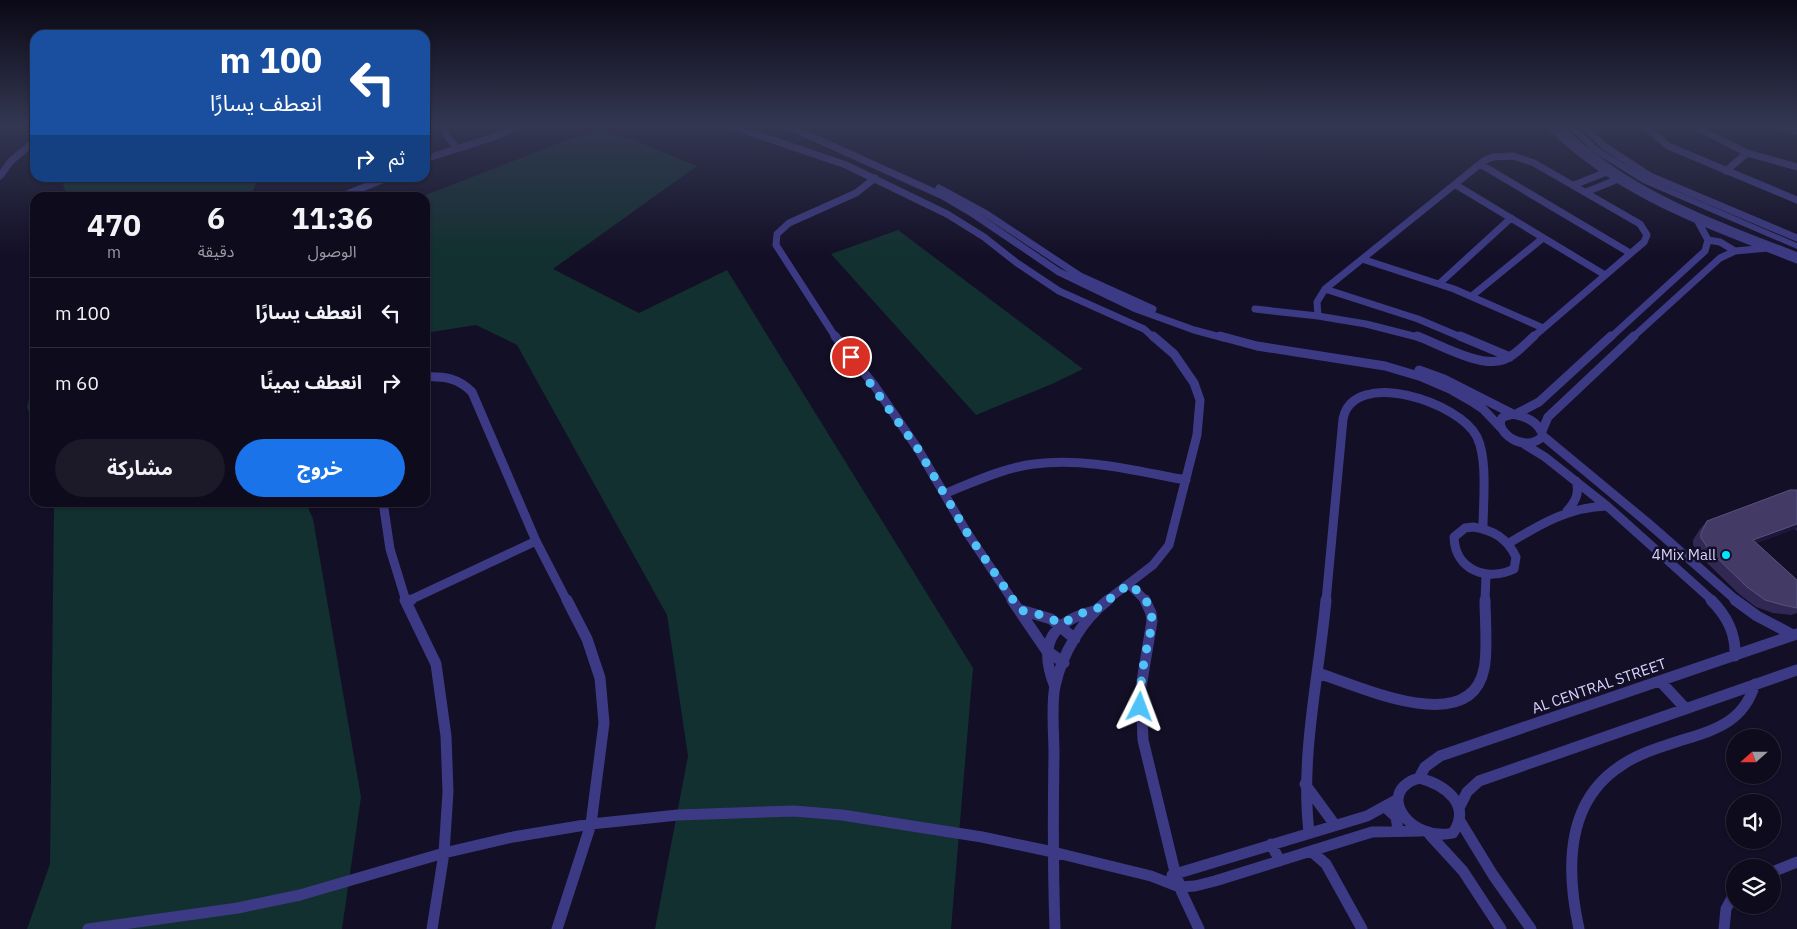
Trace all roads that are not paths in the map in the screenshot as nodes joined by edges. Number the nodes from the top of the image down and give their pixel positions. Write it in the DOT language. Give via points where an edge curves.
graph roads {
  1 [pos="854,169"];
  2 [pos="889,169"];
  3 [pos="893,169"];
  4 [pos="1474,169"];
  5 [pos="1489,169"];
  6 [pos="1547,169"];
  7 [pos="1599,169"];
  8 [pos="1610,169"];
  9 [pos="1625,169"];
  10 [pos="1639,169"];
  11 [pos="1722,169"];
  12 [pos="1726,171"];
  13 [pos="1604,173"];
  14 [pos="875,178"];
  15 [pos="1616,180"];
  16 [pos="378,182"];
  17 [pos="1456,185"];
  18 [pos="1574,185"];
  19 [pos="356,192"];
  20 [pos="1586,192"];
  21 [pos="1684,195"];
  22 [pos="1797,200"];
  23 [pos="1663,202"];
  24 [pos="1511,218"];
  25 [pos="1696,218"];
  26 [pos="1543,238"];
  27 [pos="1797,238"];
  28 [pos="1708,240"];
  29 [pos="1797,246"];
  30 [pos="1768,248"];
  31 [pos="1734,251"];
  32 [pos="1630,253"];
  33 [pos="1797,255"];
  34 [pos="1362,259"];
  35 [pos="1797,260"];
  36 [pos="1605,275"];
  37 [pos="1674,279"];
  38 [pos="1440,283"];
  39 [pos="1688,286"];
  40 [pos="1325,289"];
  41 [pos="1473,295"];
  42 [pos="1255,309"];
  43 [pos="1318,316"];
  44 [pos="1543,328"];
  45 [pos="1510,357"];
  46 [pos="1575,370"];
  47 [pos="430,377"];
  48 [pos="1589,378"];
  49 [pos="1515,414"];
  50 [pos="1502,429"];
  51 [pos="1543,434"];
  52 [pos="1524,444"];
  53 [pos="1584,471"];
  54 [pos="1186,480"];
  55 [pos="1577,482"];
  56 [pos="946,493"];
  57 [pos="1607,506"];
  58 [pos="384,507"];
  59 [pos="1567,511"];
  60 [pos="1483,528"];
  61 [pos="536,541"];
  62 [pos="1509,543"];
  63 [pos="1486,575"];
  64 [pos="1129,584"];
  65 [pos="1724,590"];
  66 [pos="1708,596"];
  67 [pos="406,602"];
  68 [pos="1020,610"];
  69 [pos="1094,611"];
  70 [pos="1061,624"];
  71 [pos="1795,635"];
  72 [pos="1075,639"];
  73 [pos="1046,650"];
  74 [pos="1735,656"];
  75 [pos="1064,663"];
  76 [pos="1797,670"];
  77 [pos="1318,673"];
  78 [pos="1660,681"];
  79 [pos="1754,684"];
  80 [pos="1055,688"];
  81 [pos="1686,709"];
  82 [pos="1419,778"];
  83 [pos="1305,783"];
  84 [pos="1398,799"];
  85 [pos="1386,807"];
  86 [pos="1459,808"];
  87 [pos="794,811"];
  88 [pos="842,815"];
  89 [pos="1460,821"];
  90 [pos="591,824"];
  91 [pos="1335,825"];
  92 [pos="1398,830"];
  93 [pos="1309,832"];
  94 [pos="1425,833"];
  95 [pos="1271,844"];
  96 [pos="1326,846"];
  97 [pos="1312,851"];
  98 [pos="1053,852"];
  99 [pos="444,853"];
  100 [pos="1280,861"];
  101 [pos="1797,862"];
  102 [pos="1326,864"];
  103 [pos="1208,865"];
  104 [pos="1781,868"];
  105 [pos="1176,874"];
  106 [pos="1161,879"];
  107 [pos="1215,881"];
  108 [pos="1179,887"];
  109 [pos="238,908"];
  110 [pos="1726,911"];
  111 [pos="88,929"];
  112 [pos="432,929"];
  113 [pos="557,929"];
  114 [pos="1055,929"];
  115 [pos="1199,929"];
  116 [pos="1362,929"];
  117 [pos="1501,929"];
  118 [pos="1531,929"];
  119 [pos="1579,929"];
  120 [pos="1724,929"];
  1 -- 14 [label="street"];
  2 -- 50 [label="street" via="983,220 1059,272 1136,309 1194,330 1249,344 1385,366 1422,377 1472,401"];
  3 -- 49 [label="street" via="952,194 1059,264 1134,302 1247,338 1422,370"];
  4 -- 17 [label="street"];
  5 -- 32 [label="street"];
  6 -- 18 [label="street"];
  7 -- 13 [label="street"];
  8 -- 23 [label="street"];
  9 -- 21 [label="street"];
  10 -- 21 [label="street"];
  11 -- 12 [label="street"];
  12 -- 22 [label="street"];
  13 -- 15 [label="street"];
  13 -- 18 [label="street"];
  14 -- 54 [label="street" via="947,214 1059,290 1144,329 1174,354 1194,383 1200,400 1198,435"];
  14 -- 56 [label="street" via="845,199 789,223 777,234 776,245 839,342 896,416"];
  15 -- 20 [label="street"];
  15 -- 23 [label="street"];
  16 -- 19 [label="street"];
  17 -- 24 [label="street"];
  17 -- 34 [label="street"];
  18 -- 20 [label="street"];
  20 -- 32 [label="street" via="1646,230 1646,240"];
  21 -- 27 [label="street"];
  21 -- 29 [label="street"];
  23 -- 25 [label="street"];
  23 -- 33 [label="street"];
  24 -- 26 [label="street"];
  24 -- 38 [label="street"];
  25 -- 28 [label="street"];
  25 -- 30 [label="street"];
  26 -- 36 [label="street"];
  26 -- 41 [label="street"];
  28 -- 31 [label="street" via="1726,244"];
  28 -- 37 [label="street" via="1705,251"];
  30 -- 31 [label="street"];
  30 -- 35 [label="street"];
  31 -- 39 [label="street" via="1720,258"];
  32 -- 36 [label="street"];
  34 -- 38 [label="street"];
  34 -- 40 [label="street"];
  36 -- 44 [label="street"];
  37 -- 39 [label="street"];
  37 -- 46 [label="street"];
  38 -- 41 [label="street"];
  39 -- 48 [label="street"];
  40 -- 43 [label="street" via="1317,302"];
  40 -- 45 [label="street" via="1418,319"];
  41 -- 44 [label="street"];
  42 -- 43 [label="street"];
  43 -- 45 [label="street" via="1393,329 1487,362 1505,361"];
  44 -- 45 [label="street"];
  46 -- 48 [label="street"];
  46 -- 49 [label="street" via="1539,402"];
  47 -- 61 [label="street" via="453,378 472,392"];
  48 -- 51 [label="street" via="1548,417"];
  49 -- 50 [label="street" via="1503,417"];
  49 -- 51 [label="street" via="1535,422"];
  50 -- 52 [label="street"];
  51 -- 52 [label="street" via="1540,441"];
  51 -- 53 [label="street"];
  52 -- 55 [label="street"];
  53 -- 55 [label="street" via="1574,470 1572,473"];
  53 -- 65 [label="street"];
  54 -- 56 [label="street" via="1085,464 1051,462 1018,467"];
  54 -- 64 [label="street" via="1169,545 1160,560"];
  55 -- 57 [label="street"];
  55 -- 59 [label="street" via="1578,496"];
  56 -- 68 [label="street" via="991,570"];
  57 -- 59 [label="street"];
  57 -- 66 [label="street"];
  58 -- 67 [label="street" via="390,549"];
  59 -- 62 [label="street"];
  60 -- 62 [label="street"];
  60 -- 63 [label="street" via="1465,528 1454,537 1453,543 1460,558"];
  60 -- 77 [label="street" via="1481,449 1477,435 1466,424 1437,404 1402,393 1370,395 1351,405 1342,427"];
  61 -- 67 [label="street"];
  61 -- 90 [label="street" via="587,639 600,678 604,723"];
  62 -- 63 [label="street" via="1516,557 1514,569 1498,576"];
  63 -- 77 [label="street" via="1484,669 1481,680 1467,698 1427,706"];
  64 -- 69 [label="street"];
  64 -- 105 [label="street" via="1147,601 1152,612 1153,623 1142,676 1140,717 1147,762"];
  65 -- 66 [label="street" via="1721,597"];
  65 -- 71 [label="street" via="1762,621"];
  66 -- 74 [label="street" via="1724,614 1734,633"];
  67 -- 99 [label="street" via="438,673 446,736 448,792"];
  68 -- 70 [label="street" via="1046,616"];
  68 -- 73 [label="street"];
  69 -- 70 [label="street"];
  69 -- 72 [label="street"];
  70 -- 72 [label="street"];
  70 -- 73 [label="street"];
  71 -- 74 [label="street, AL CENTRAL STREET"];
  72 -- 75 [label="street"];
  73 -- 75 [label="street"];
  73 -- 80 [label="street" via="1049,675"];
  74 -- 78 [label="street, AL CENTRAL STREET"];
  75 -- 80 [label="street"];
  76 -- 79 [label="street"];
  77 -- 83 [label="street"];
  78 -- 81 [label="street"];
  78 -- 82 [label="street, AL CENTRAL STREET" via="1440,756 1425,767"];
  79 -- 81 [label="street"];
  79 -- 119 [label="street" via="1747,705 1732,721 1623,764 1603,778 1588,796 1571,846 1570,876"];
  80 -- 98 [label="street"];
  81 -- 86 [label="street" via="1479,781 1464,794"];
  82 -- 84 [label="street" via="1401,786"];
  82 -- 86 [label="street" via="1438,783"];
  83 -- 91 [label="street"];
  83 -- 93 [label="street"];
  84 -- 85 [label="street"];
  84 -- 94 [label="street" via="1405,817"];
  85 -- 91 [label="street"];
  85 -- 92 [label="street" via="1396,815"];
  86 -- 89 [label="street"];
  87 -- 88 [label="street"];
  87 -- 90 [label="street" via="678,815"];
  88 -- 98 [label="street" via="982,837"];
  89 -- 94 [label="street" via="1458,828 1446,836"];
  89 -- 118 [label="street"];
  90 -- 99 [label="street"];
  90 -- 113 [label="street"];
  91 -- 93 [label="street"];
  92 -- 94 [label="street"];
  92 -- 96 [label="street" via="1372,832"];
  93 -- 95 [label="street"];
  94 -- 117 [label="street" via="1463,871"];
  95 -- 100 [label="street"];
  95 -- 103 [label="street"];
  96 -- 97 [label="street"];
  96 -- 102 [label="street"];
  97 -- 100 [label="street"];
  97 -- 102 [label="street"];
  98 -- 106 [label="street"];
  98 -- 114 [label="street"];
  99 -- 109 [label="street" via="300,895"];
  99 -- 112 [label="street"];
  100 -- 107 [label="street"];
  101 -- 104 [label="street"];
  102 -- 116 [label="street"];
  103 -- 105 [label="street"];
  103 -- 107 [label="street"];
  105 -- 106 [label="street"];
  105 -- 108 [label="street"];
  106 -- 108 [label="street"];
  107 -- 108 [label="street"];
  108 -- 115 [label="street"];
  109 -- 111 [label="street"];
  110 -- 120 [label="street"];
}
